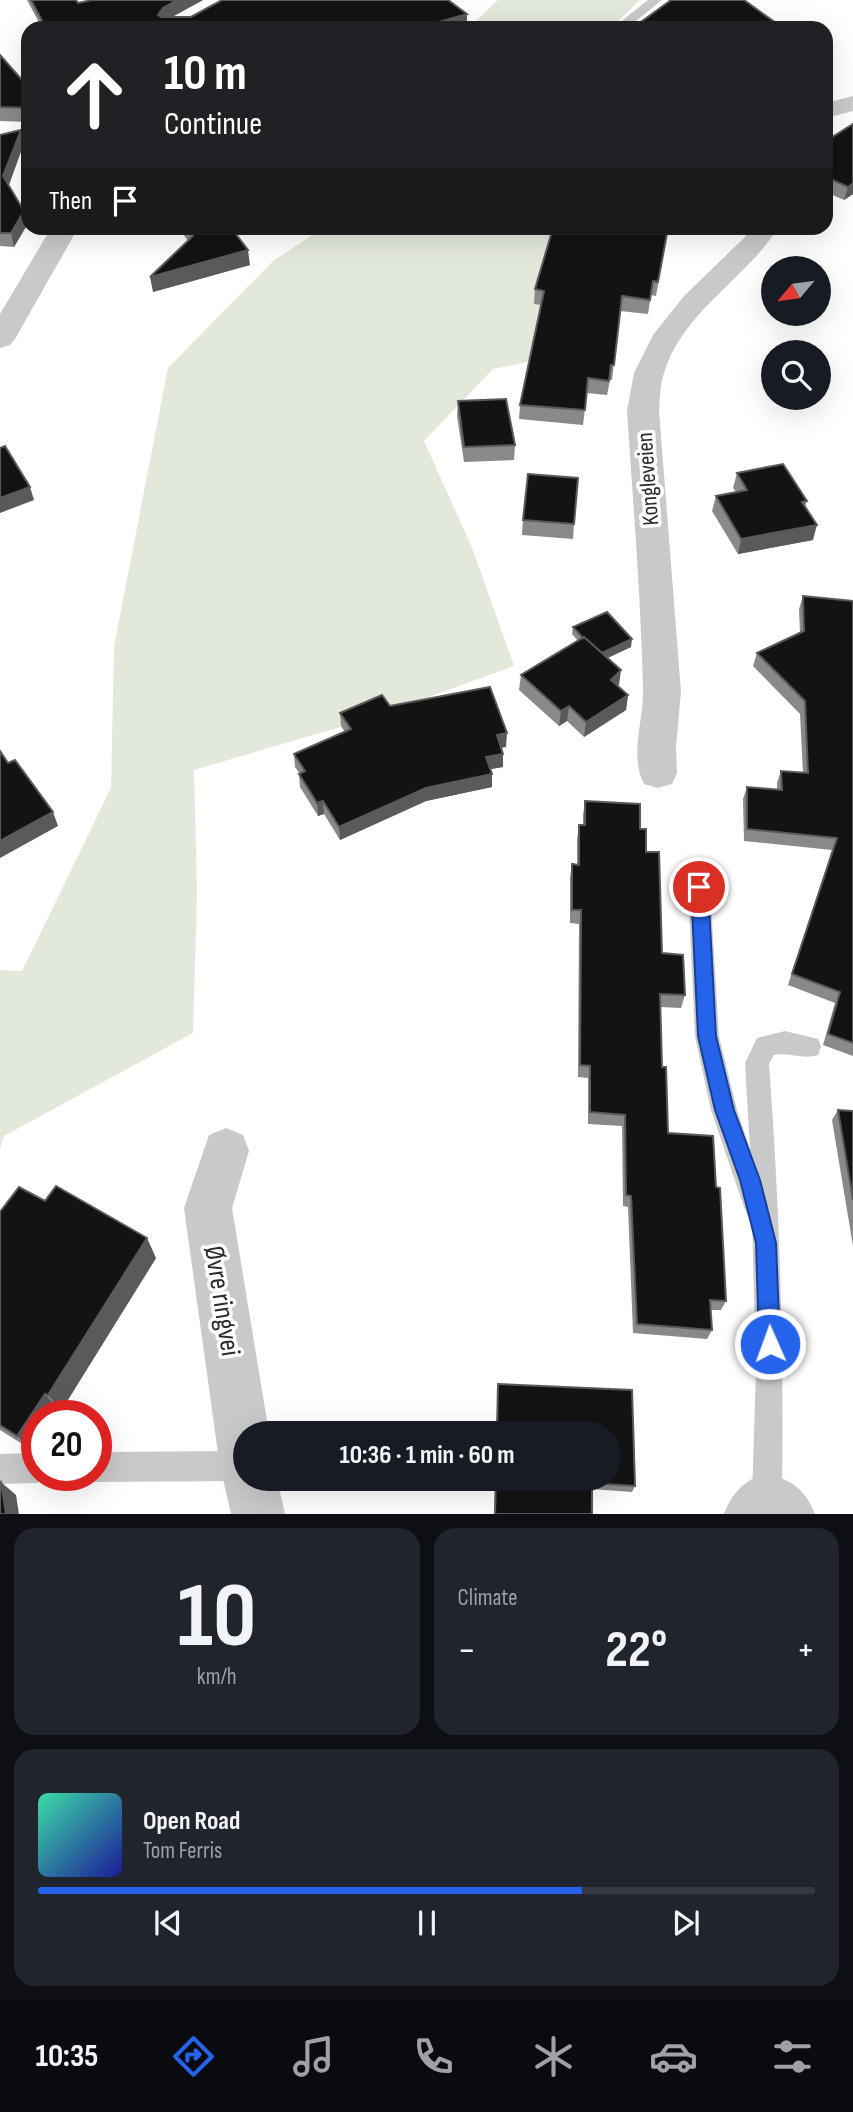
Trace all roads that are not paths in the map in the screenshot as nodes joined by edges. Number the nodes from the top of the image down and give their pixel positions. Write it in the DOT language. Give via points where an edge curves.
graph roads {
  1 [pos="656,0"];
  2 [pos="628,21"];
  3 [pos="853,103"];
  4 [pos="833,109"];
  5 [pos="60,235"];
  6 [pos="760,235"];
  7 [pos="0,339"];
  8 [pos="658,773"];
  9 [pos="699,887"];
  10 [pos="809,1047"];
  11 [pos="226,1152"];
  12 [pos="766,1243"];
  13 [pos="240,1421"];
  14 [pos="233,1466"];
  15 [pos="112,1467"];
  16 [pos="21,1468"];
  17 [pos="0,1469"];
  18 [pos="252,1491"];
  19 [pos="769,1509"];
  20 [pos="257,1514"];
  1 -- 2 [label="lane"];
  3 -- 4 [label="street"];
  5 -- 7 [label="street"];
  6 -- 8 [label="street, Kongleveien" via="681,317 649,374 643,411 662,692"];
  9 -- 12 [label="lane" via="707,1036 724,1110 750,1180"];
  10 -- 12 [label="lane" via="785,1042 766,1045 757,1063"];
  11 -- 13 [label="street, Øvre ringvei" via="208,1208"];
  12 -- 19 [label="lane"];
  14 -- 15 [label="lane"];
  16 -- 17 [label="lane"];
  18 -- 20 [label="street"];
}
